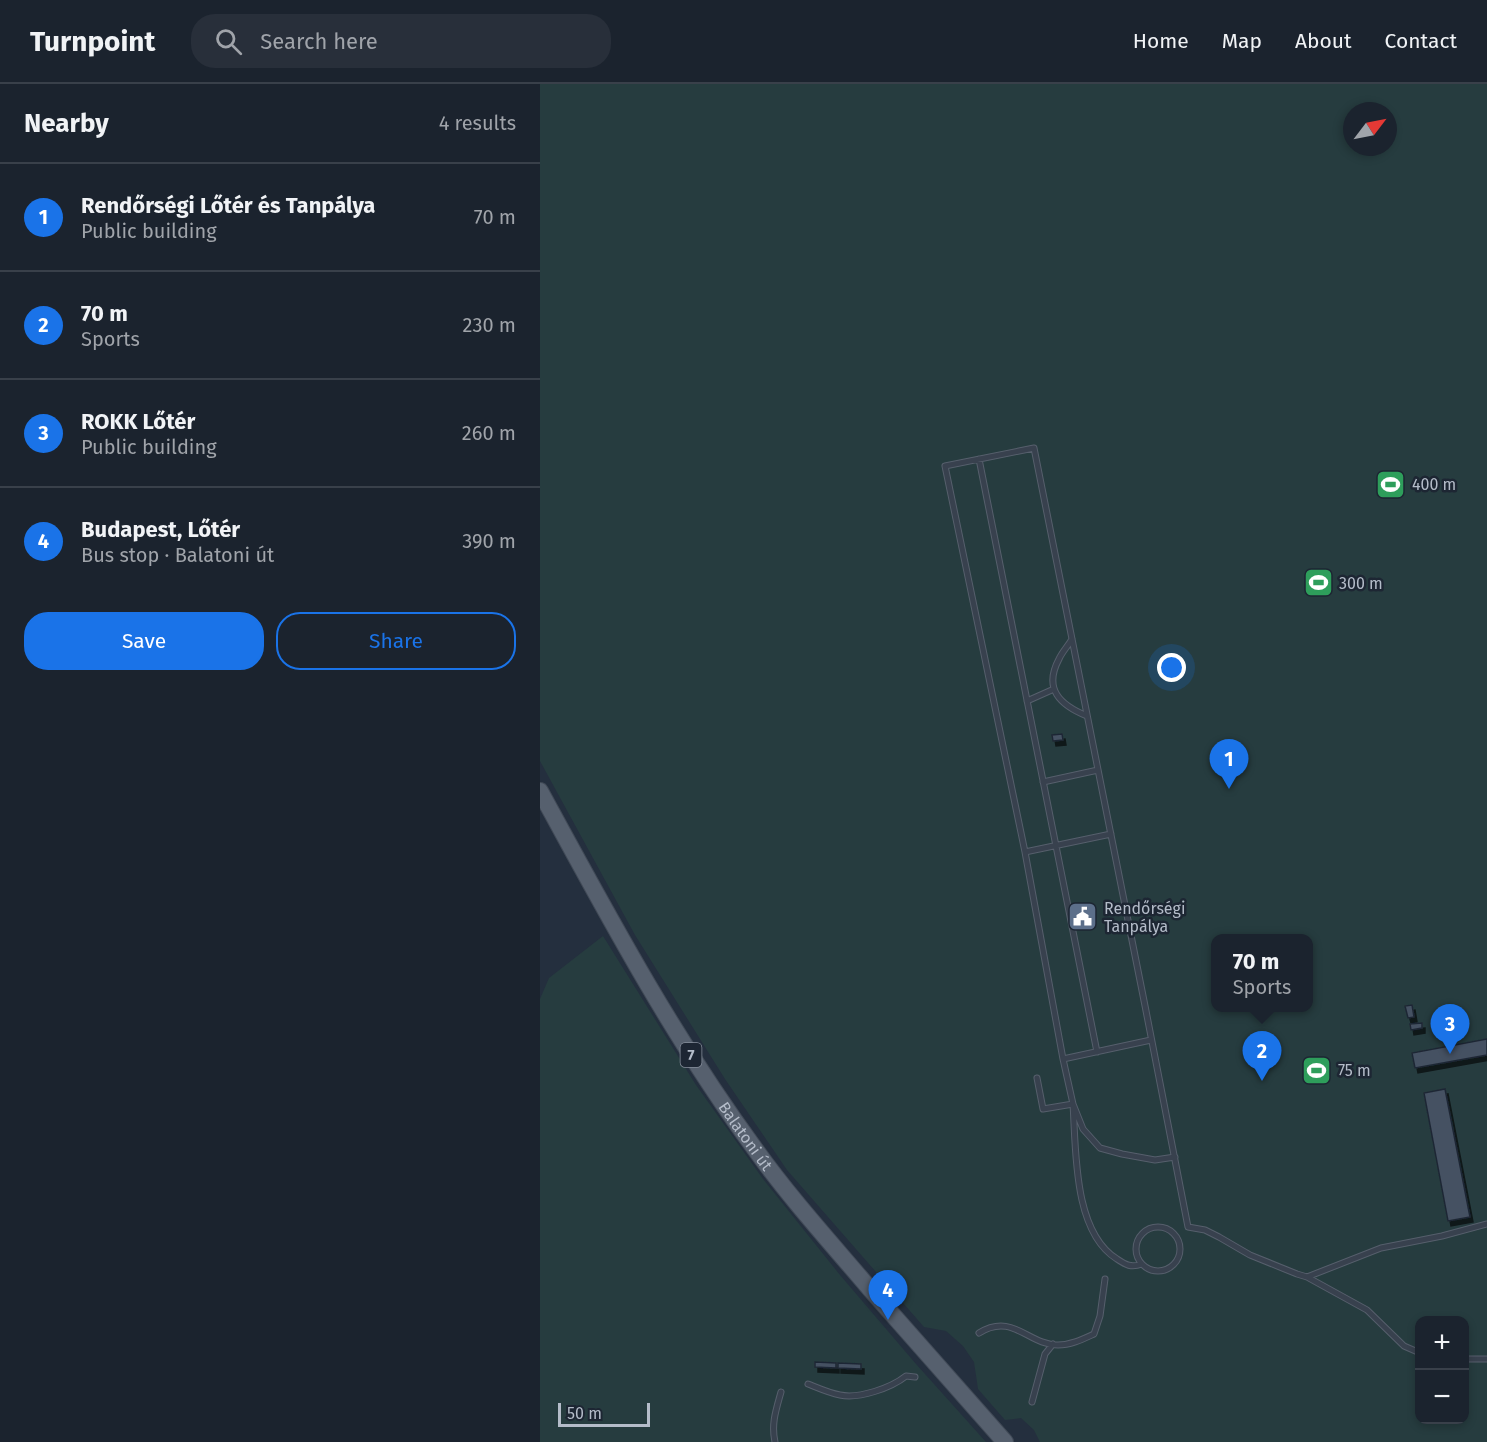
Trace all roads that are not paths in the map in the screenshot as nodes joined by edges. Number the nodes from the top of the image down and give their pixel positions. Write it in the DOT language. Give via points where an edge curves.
graph roads {
  1 [pos="979,459"];
  2 [pos="1072,639"];
  3 [pos="1054,689"];
  4 [pos="1027,700"];
  5 [pos="1087,716"];
  6 [pos="1098,770"];
  7 [pos="1043,782"];
  8 [pos="540,791"];
  9 [pos="1110,834"];
  10 [pos="1056,845"];
  11 [pos="1025,852"];
  12 [pos="1152,1040"];
  13 [pos="1097,1052"];
  14 [pos="1063,1059"];
  15 [pos="1036,1078"];
  16 [pos="1073,1104"];
  17 [pos="1174,1158"];
  18 [pos="1487,1224"];
  19 [pos="1188,1227"];
  20 [pos="1176,1236"];
  21 [pos="1142,1264"];
  22 [pos="1307,1276"];
  23 [pos="1105,1279"];
  24 [pos="978,1333"];
  25 [pos="1053,1344"];
  26 [pos="1415,1351"];
  27 [pos="1469,1359"];
  28 [pos="1487,1359"];
  29 [pos="915,1377"];
  30 [pos="808,1384"];
  31 [pos="781,1392"];
  32 [pos="1032,1402"];
  33 [pos="775,1442"];
  34 [pos="1005,1442"];
  1 -- 2 [label="lane" via="1034,448"];
  1 -- 4 [label="lane"];
  1 -- 11 [label="lane" via="945,466"];
  2 -- 3 [label="lane" via="1053,675"];
  2 -- 5 [label="lane"];
  3 -- 4 [label="lane"];
  3 -- 5 [label="lane" via="1062,702"];
  4 -- 7 [label="lane"];
  5 -- 6 [label="lane"];
  6 -- 7 [label="lane"];
  6 -- 9 [label="lane"];
  7 -- 10 [label="lane"];
  8 -- 34 [label="main road, Balatoni út / 7" via="658,1004 756,1150 843,1257"];
  9 -- 10 [label="lane"];
  9 -- 12 [label="lane"];
  10 -- 11 [label="lane"];
  10 -- 13 [label="lane"];
  11 -- 14 [label="lane"];
  12 -- 13 [label="lane"];
  12 -- 17 [label="lane"];
  13 -- 14 [label="lane"];
  14 -- 16 [label="lane"];
  15 -- 16 [label="lane" via="1043,1108"];
  16 -- 17 [label="lane" via="1083,1129 1100,1148 1155,1160"];
  16 -- 21 [label="lane" via="1082,1203 1091,1230 1114,1257 1134,1267"];
  17 -- 19 [label="lane"];
  18 -- 22 [label="lane" via="1381,1248"];
  19 -- 20 [label="lane"];
  19 -- 22 [label="lane" via="1205,1230 1250,1255"];
  20 -- 21 [label="lane" via="1180,1255 1175,1264 1156,1271"];
  20 -- 21 [label="lane" via="1159,1227 1141,1234 1136,1252"];
  22 -- 26 [label="lane" via="1367,1310 1404,1346"];
  23 -- 25 [label="lane" via="1094,1334 1075,1342"];
  24 -- 25 [label="lane" via="990,1327 1013,1327"];
  25 -- 32 [label="lane" via="1045,1354"];
  27 -- 28 [label="lane"];
  29 -- 30 [label="lane" via="906,1376 858,1396 840,1395"];
  31 -- 33 [label="lane" via="772,1429"];
}
